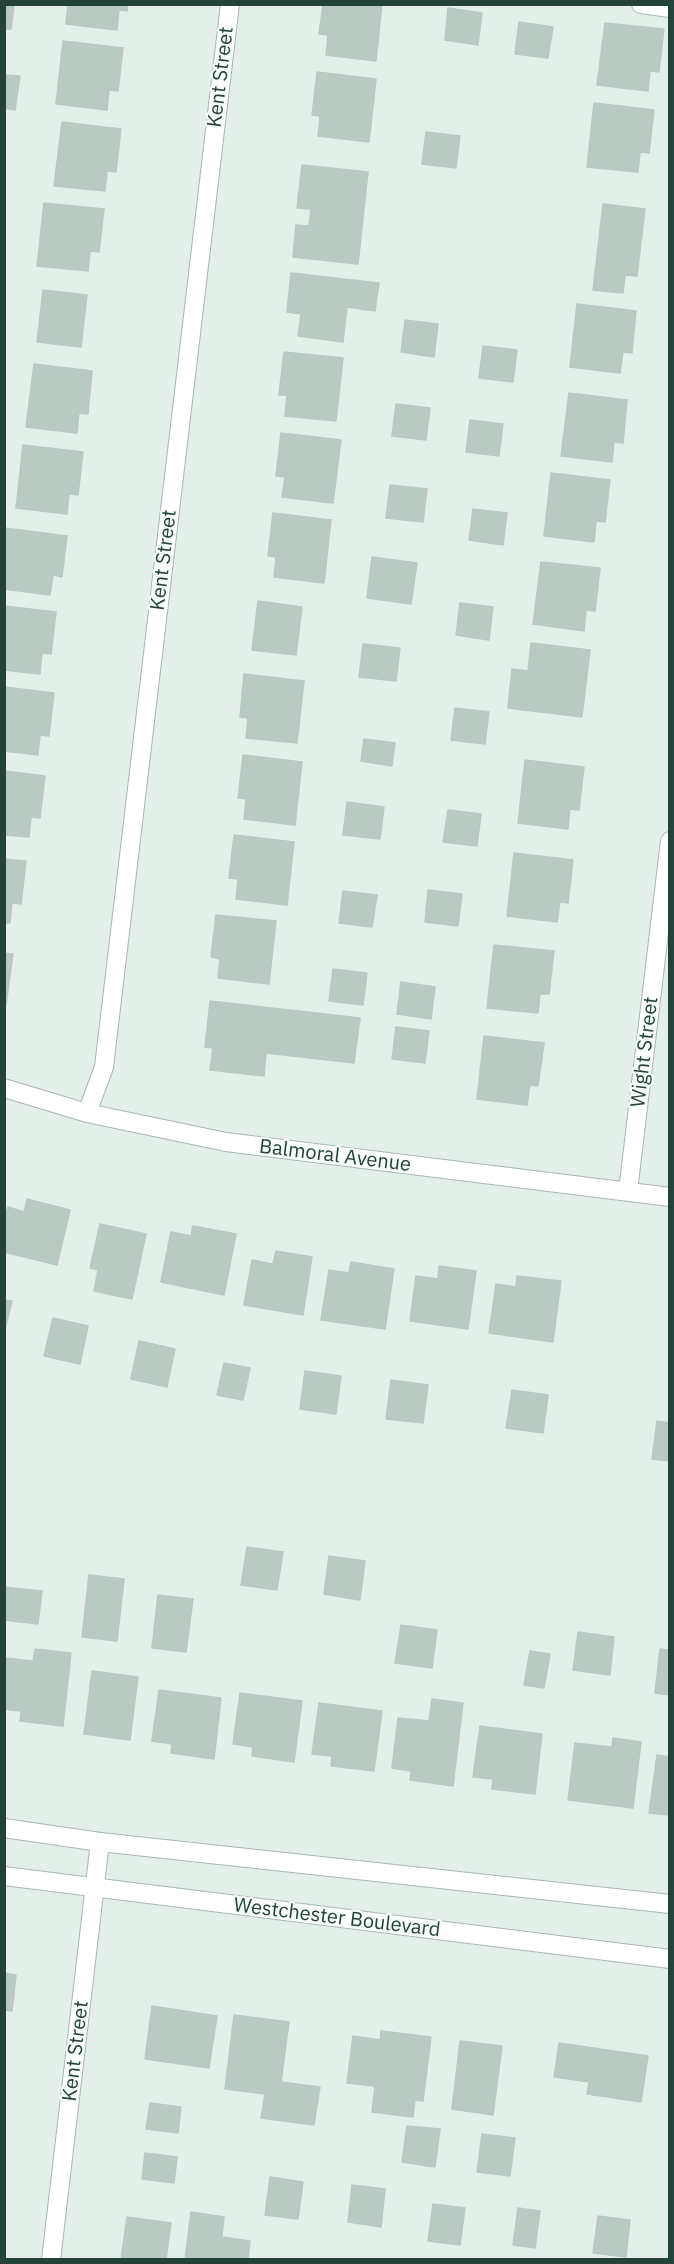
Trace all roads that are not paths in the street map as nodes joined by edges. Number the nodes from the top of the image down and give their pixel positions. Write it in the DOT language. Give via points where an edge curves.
graph roads {
  1 [pos="230,4"];
  2 [pos="642,4"];
  3 [pos="669,8"];
  4 [pos="669,841"];
  5 [pos="664,929"];
  6 [pos="4,1088"];
  7 [pos="87,1113"];
  8 [pos="628,1191"];
  9 [pos="669,1197"];
  10 [pos="4,1828"];
  11 [pos="100,1842"];
  12 [pos="4,1876"];
  13 [pos="94,1889"];
  14 [pos="669,1904"];
  15 [pos="669,1959"];
  16 [pos="51,2259"];
  1 -- 7 [label="street, Kent Street" via="104,1067"];
  2 -- 3 [label="street"];
  4 -- 5 [label="street, Wight Street"];
  5 -- 8 [label="street, Wight Street"];
  6 -- 7 [label="street, Balmoral Avenue"];
  7 -- 8 [label="street, Balmoral Avenue" via="226,1142"];
  8 -- 9 [label="street, Balmoral Avenue"];
  10 -- 11 [label="street"];
  11 -- 13 [label="street, Kent Street"];
  11 -- 14 [label="street"];
  12 -- 13 [label="street, Westchester Boulevard"];
  13 -- 15 [label="street, Westchester Boulevard"];
  13 -- 16 [label="street, Kent Street"];
}
